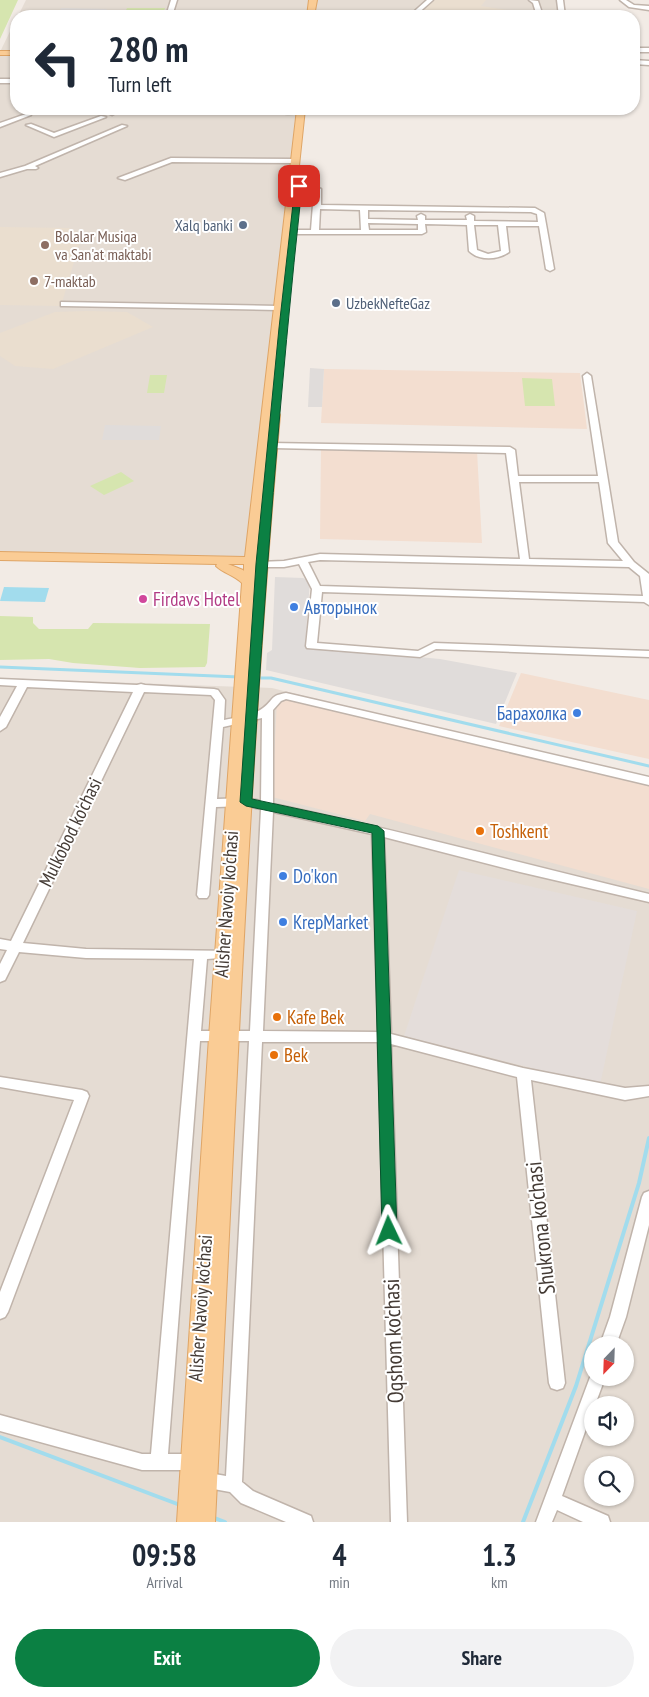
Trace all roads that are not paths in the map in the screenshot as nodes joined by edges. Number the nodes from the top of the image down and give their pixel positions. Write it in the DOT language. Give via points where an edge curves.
graph roads {
  1 [pos="430,0"];
  2 [pos="623,0"];
  3 [pos="649,8"];
  4 [pos="419,10"];
  5 [pos="28,115"];
  6 [pos="98,115"];
  7 [pos="302,115"];
  8 [pos="303,115"];
  9 [pos="0,125"];
  10 [pos="29,125"];
  11 [pos="124,126"];
  12 [pos="295,161"];
  13 [pos="0,176"];
  14 [pos="122,178"];
  15 [pos="299,186"];
  16 [pos="317,207"];
  17 [pos="364,208"];
  18 [pos="420,208"];
  19 [pos="470,209"];
  20 [pos="365,221"];
  21 [pos="422,222"];
  22 [pos="471,223"];
  23 [pos="502,224"];
  24 [pos="542,224"];
  25 [pos="294,232"];
  26 [pos="315,232"];
  27 [pos="365,232"];
  28 [pos="287,259"];
  29 [pos="550,268"];
  30 [pos="64,304"];
  31 [pos="278,308"];
  32 [pos="276,357"];
  33 [pos="587,376"];
  34 [pos="273,444"];
  35 [pos="515,479"];
  36 [pos="603,479"];
  37 [pos="254,540"];
  38 [pos="0,556"];
  39 [pos="302,561"];
  40 [pos="0,562"];
  41 [pos="525,562"];
  42 [pos="223,563"];
  43 [pos="254,564"];
  44 [pos="631,564"];
  45 [pos="248,582"];
  46 [pos="317,589"];
  47 [pos="649,600"];
  48 [pos="649,654"];
  49 [pos="248,667"];
  50 [pos="0,682"];
  51 [pos="24,683"];
  52 [pos="141,687"];
  53 [pos="268,710"];
  54 [pos="245,718"];
  55 [pos="218,725"];
  56 [pos="0,727"];
  57 [pos="649,781"];
  58 [pos="239,801"];
  59 [pos="211,803"];
  60 [pos="267,807"];
  61 [pos="378,831"];
  62 [pos="203,895"];
  63 [pos="649,898"];
  64 [pos="0,944"];
  65 [pos="14,946"];
  66 [pos="229,954"];
  67 [pos="201,955"];
  68 [pos="0,977"];
  69 [pos="194,1036"];
  70 [pos="224,1037"];
  71 [pos="256,1037"];
  72 [pos="383,1037"];
  73 [pos="523,1073"];
  74 [pos="0,1082"];
  75 [pos="649,1091"];
  76 [pos="649,1197"];
  77 [pos="0,1312"];
  78 [pos="611,1336"];
  79 [pos="556,1382"];
  80 [pos="594,1386"];
  81 [pos="0,1423"];
  82 [pos="160,1461"];
  83 [pos="190,1462"];
  84 [pos="198,1481"];
  85 [pos="234,1485"];
  86 [pos="552,1500"];
  87 [pos="187,1522"];
  88 [pos="205,1522"];
  89 [pos="305,1522"];
  90 [pos="399,1522"];
  91 [pos="544,1522"];
  92 [pos="602,1522"];
  1 -- 4 [label="street"];
  2 -- 3 [label="street" via="626,5"];
  5 -- 9 [label="street"];
  6 -- 10 [label="street" via="54,135"];
  7 -- 12 [label="main road, Alisher Navoiy ko'chasi"];
  8 -- 15 [label="main road, Alisher Navoiy ko'chasi"];
  11 -- 13 [label="street" via="31,168"];
  12 -- 14 [label="street" via="171,160"];
  12 -- 28 [label="main road, Alisher Navoiy ko'chasi"];
  15 -- 16 [label="street" via="318,191"];
  15 -- 25 [label="main road, Alisher Navoiy ko'chasi"];
  16 -- 17 [label="street"];
  16 -- 26 [label="street"];
  17 -- 18 [label="street"];
  17 -- 20 [label="street"];
  18 -- 19 [label="street"];
  18 -- 21 [label="street"];
  19 -- 22 [label="street"];
  19 -- 24 [label="street" via="532,210 540,213"];
  20 -- 21 [label="street"];
  20 -- 27 [label="street"];
  21 -- 22 [label="street"];
  21 -- 27 [label="street" via="423,230 420,232"];
  22 -- 23 [label="street"];
  22 -- 23 [label="street" via="472,251 488,256 505,252"];
  23 -- 24 [label="street"];
  24 -- 29 [label="street"];
  25 -- 26 [label="street"];
  25 -- 28 [label="main road, Alisher Navoiy ko'chasi"];
  26 -- 27 [label="street"];
  28 -- 31 [label="main road, Alisher Navoiy ko'chasi"];
  28 -- 32 [label="main road, Alisher Navoiy ko'chasi"];
  30 -- 31 [label="street"];
  31 -- 32 [label="main road, Alisher Navoiy ko'chasi"];
  32 -- 34 [label="main road, Alisher Navoiy ko'chasi"];
  32 -- 37 [label="main road, Alisher Navoiy ko'chasi"];
  33 -- 36 [label="street"];
  34 -- 35 [label="street" via="510,450"];
  34 -- 43 [label="main road, Alisher Navoiy ko'chasi"];
  35 -- 36 [label="street"];
  35 -- 41 [label="street"];
  36 -- 44 [label="street" via="613,543"];
  37 -- 42 [label="main road" via="246,552"];
  37 -- 43 [label="main road, Alisher Navoiy ko'chasi"];
  38 -- 42 [label="main road"];
  39 -- 41 [label="street" via="320,557"];
  39 -- 43 [label="street"];
  39 -- 46 [label="street"];
  40 -- 42 [label="main road"];
  41 -- 44 [label="street"];
  42 -- 43 [label="main road"];
  42 -- 45 [label="main road"];
  43 -- 45 [label="main road, Alisher Navoiy ko'chasi"];
  43 -- 49 [label="main road, Alisher Navoiy ko'chasi"];
  44 -- 47 [label="street" via="645,575"];
  45 -- 49 [label="main road, Alisher Navoiy ko'chasi"];
  46 -- 47 [label="street"];
  46 -- 48 [label="street" via="311,646 420,654 434,646"];
  49 -- 54 [label="main road, Alisher Navoiy ko'chasi"];
  50 -- 51 [label="street"];
  51 -- 52 [label="street"];
  51 -- 56 [label="street"];
  52 -- 55 [label="street" via="214,692 220,700"];
  52 -- 65 [label="street, Mulkobod ko'chasi"];
  53 -- 54 [label="street"];
  53 -- 57 [label="street" via="276,698 286,696"];
  53 -- 60 [label="street"];
  54 -- 55 [label="street"];
  54 -- 58 [label="main road, Alisher Navoiy ko'chasi"];
  55 -- 59 [label="street"];
  58 -- 59 [label="street"];
  58 -- 60 [label="street"];
  58 -- 66 [label="main road, Alisher Navoiy ko'chasi"];
  59 -- 62 [label="street"];
  60 -- 61 [label="street"];
  60 -- 71 [label="street"];
  61 -- 63 [label="street"];
  61 -- 72 [label="street, Oqshom ko'chasi"];
  64 -- 65 [label="street"];
  65 -- 67 [label="street" via="86,952"];
  65 -- 68 [label="street, Mulkobod ko'chasi"];
  66 -- 67 [label="street"];
  66 -- 70 [label="main road, Alisher Navoiy ko'chasi"];
  67 -- 69 [label="street"];
  69 -- 70 [label="street"];
  69 -- 82 [label="street"];
  70 -- 71 [label="street"];
  70 -- 83 [label="main road, Alisher Navoiy ko'chasi"];
  70 -- 84 [label="main road, Alisher Navoiy ko'chasi"];
  71 -- 72 [label="street"];
  71 -- 85 [label="street"];
  72 -- 73 [label="street"];
  72 -- 90 [label="street, Oqshom ko'chasi"];
  73 -- 75 [label="street" via="625,1094"];
  73 -- 79 [label="street, Shukrona ko'chasi"];
  74 -- 77 [label="street" via="82,1096"];
  76 -- 78 [label="street"];
  80 -- 86 [label="street"];
  81 -- 82 [label="street" via="142,1462"];
  82 -- 83 [label="street"];
  83 -- 84 [label="main road, Alisher Navoiy ko'chasi"];
  84 -- 85 [label="street"];
  84 -- 87 [label="main road, Alisher Navoiy ko'chasi"];
  84 -- 88 [label="main road, Alisher Navoiy ko'chasi"];
  85 -- 89 [label="street" via="247,1498"];
  86 -- 91 [label="street"];
  86 -- 92 [label="street"];
}
